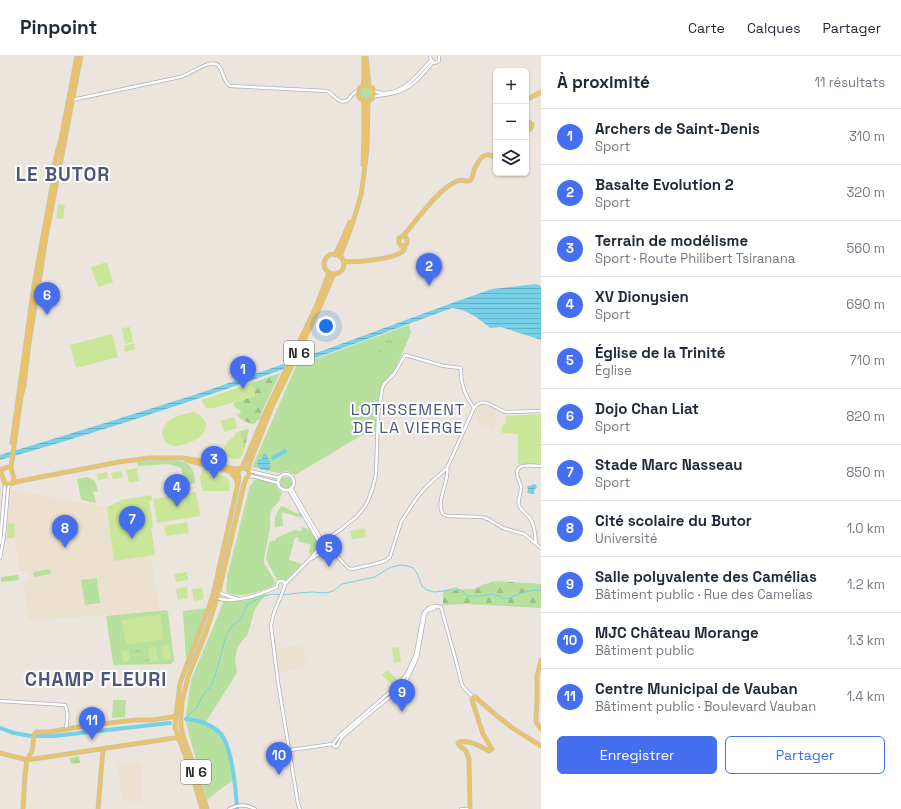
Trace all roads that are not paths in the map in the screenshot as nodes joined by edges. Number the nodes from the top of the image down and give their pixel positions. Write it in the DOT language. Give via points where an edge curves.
graph roads {
  1 [pos="77,56"];
  2 [pos="81,56"];
  3 [pos="365,56"];
  4 [pos="430,56"];
  5 [pos="439,56"];
  6 [pos="432,61"];
  7 [pos="363,86"];
  8 [pos="369,86"];
  9 [pos="375,91"];
  10 [pos="357,92"];
  11 [pos="541,92"];
  12 [pos="372,97"];
  13 [pos="529,98"];
  14 [pos="73,99"];
  15 [pos="363,100"];
  16 [pos="369,100"];
  17 [pos="529,122"];
  18 [pos="529,130"];
  19 [pos="365,150"];
  20 [pos="493,156"];
  21 [pos="352,222"];
  22 [pos="404,237"];
  23 [pos="403,245"];
  24 [pos="335,254"];
  25 [pos="340,257"];
  26 [pos="343,263"];
  27 [pos="328,273"];
  28 [pos="334,274"];
  29 [pos="21,397"];
  30 [pos="25,402"];
  31 [pos="18,405"];
  32 [pos="474,408"];
  33 [pos="541,411"];
  34 [pos="11,458"];
  35 [pos="178,458"];
  36 [pos="541,466"];
  37 [pos="11,468"];
  38 [pos="241,468"];
  39 [pos="447,468"];
  40 [pos="2,470"];
  41 [pos="249,470"];
  42 [pos="229,471"];
  43 [pos="239,476"];
  44 [pos="14,478"];
  45 [pos="247,478"];
  46 [pos="280,478"];
  47 [pos="20,481"];
  48 [pos="279,483"];
  49 [pos="5,484"];
  50 [pos="11,484"];
  51 [pos="238,486"];
  52 [pos="290,489"];
  53 [pos="327,539"];
  54 [pos="321,541"];
  55 [pos="0,542"];
  56 [pos="536,544"];
  57 [pos="323,547"];
  58 [pos="541,548"];
  59 [pos="331,551"];
  60 [pos="0,558"];
  61 [pos="306,563"];
  62 [pos="285,584"];
  63 [pos="277,587"];
  64 [pos="283,589"];
  65 [pos="214,591"];
  66 [pos="219,592"];
  67 [pos="212,597"];
  68 [pos="217,599"];
  69 [pos="242,599"];
  70 [pos="541,660"];
  71 [pos="472,697"];
  72 [pos="0,701"];
  73 [pos="176,715"];
  74 [pos="181,727"];
  75 [pos="68,729"];
  76 [pos="541,729"];
  77 [pos="183,736"];
  78 [pos="178,737"];
  79 [pos="541,746"];
  80 [pos="103,749"];
  81 [pos="290,750"];
  82 [pos="32,751"];
  83 [pos="0,753"];
  84 [pos="36,759"];
  85 [pos="27,760"];
  86 [pos="298,804"];
  87 [pos="23,809"];
  88 [pos="98,809"];
  89 [pos="202,809"];
  90 [pos="207,809"];
  91 [pos="229,809"];
  92 [pos="255,809"];
  93 [pos="297,809"];
  94 [pos="300,809"];
  95 [pos="461,809"];
  96 [pos="470,809"];
  1 -- 14 [label="main road"];
  2 -- 14 [label="main road"];
  3 -- 7 [label="main road"];
  3 -- 8 [label="main road"];
  4 -- 6 [label="street"];
  5 -- 6 [label="street" via="439,61"];
  6 -- 9 [label="street" via="404,87 389,92"];
  6 -- 12 [label="street" via="417,81 404,90"];
  7 -- 8 [label="main road"];
  7 -- 10 [label="main road"];
  8 -- 9 [label="main road"];
  9 -- 12 [label="main road"];
  10 -- 14 [label="street" via="345,102 341,102 327,91 230,86 219,66 213,64 204,65 180,77"];
  10 -- 15 [label="main road"];
  11 -- 13 [label="main road"];
  12 -- 16 [label="main road"];
  14 -- 29 [label="main road" via="46,236"];
  14 -- 31 [label="main road" via="53,173 25,343"];
  15 -- 16 [label="main road"];
  15 -- 19 [label="main road, N 6"];
  16 -- 19 [label="main road, N 6"];
  17 -- 18 [label="main road" via="532,125"];
  19 -- 21 [label="main road, N 6"];
  20 -- 22 [label="main road" via="482,156 471,180 459,180 443,190"];
  21 -- 24 [label="main road, N 6"];
  21 -- 25 [label="main road, N 6"];
  22 -- 23 [label="main road" via="408,242"];
  22 -- 23 [label="main road" via="398,240 398,243"];
  23 -- 26 [label="main road" via="399,254 386,258"];
  24 -- 25 [label="main road"];
  24 -- 27 [label="main road, N 6" via="324,261"];
  25 -- 26 [label="main road"];
  26 -- 28 [label="main road, N 6" via="340,272"];
  27 -- 28 [label="main road"];
  27 -- 38 [label="main road, N 6" via="316,307"];
  28 -- 41 [label="main road, N 6" via="271,409"];
  29 -- 30 [label="main road"];
  29 -- 31 [label="main road"];
  31 -- 34 [label="main road"];
  32 -- 33 [label="street" via="485,402 506,412"];
  32 -- 39 [label="street"];
  32 -- 53 [label="street" via="463,388 462,368 444,366 405,355 382,389 378,415 376,474 368,502 356,517"];
  34 -- 37 [label="main road"];
  34 -- 40 [label="main road"];
  35 -- 38 [label="main road" via="234,469"];
  35 -- 42 [label="main road"];
  35 -- 47 [label="main road" via="148,458 119,462"];
  36 -- 56 [label="street" via="522,466 517,471 521,490 519,504 532,522"];
  37 -- 40 [label="main road"];
  37 -- 44 [label="main road"];
  38 -- 41 [label="main road"];
  38 -- 43 [label="main road, N 6"];
  39 -- 56 [label="street" via="441,508 443,514 482,517 503,528 524,534"];
  39 -- 59 [label="street" via="427,486 412,505 402,522 391,555 386,560 350,569"];
  40 -- 49 [label="main road"];
  41 -- 45 [label="main road, N 6"];
  41 -- 46 [label="street"];
  42 -- 43 [label="main road"];
  42 -- 51 [label="main road"];
  43 -- 45 [label="main road"];
  43 -- 51 [label="main road, N 6"];
  44 -- 47 [label="main road"];
  44 -- 50 [label="main road"];
  45 -- 48 [label="street" via="252,476"];
  45 -- 66 [label="main road, N 6"];
  46 -- 48 [label="street"];
  46 -- 52 [label="street" via="286,475 291,477 294,484"];
  47 -- 50 [label="main road"];
  48 -- 52 [label="street" via="283,489"];
  49 -- 50 [label="main road"];
  49 -- 55 [label="street"];
  50 -- 60 [label="street" via="8,489"];
  51 -- 65 [label="main road, N 6"];
  52 -- 54 [label="street"];
  53 -- 54 [label="street"];
  53 -- 57 [label="street"];
  54 -- 57 [label="street"];
  54 -- 57 [label="street" via="318,545"];
  56 -- 58 [label="street"];
  57 -- 59 [label="street"];
  57 -- 61 [label="street"];
  59 -- 61 [label="street" via="322,553"];
  61 -- 62 [label="street"];
  62 -- 63 [label="street" via="279,581"];
  62 -- 64 [label="street"];
  63 -- 64 [label="street"];
  63 -- 69 [label="street"];
  64 -- 81 [label="street" via="271,618 271,626"];
  65 -- 66 [label="street"];
  65 -- 67 [label="main road, N 6"];
  66 -- 68 [label="main road, N 6"];
  66 -- 69 [label="street"];
  67 -- 68 [label="street"];
  67 -- 73 [label="main road, N 6" via="180,683"];
  68 -- 69 [label="street"];
  68 -- 74 [label="main road, N 6" via="189,675 182,702"];
  70 -- 76 [label="main road" via="536,718"];
  71 -- 79 [label="main road"];
  71 -- 81 [label="street" via="462,686 441,607 436,606 425,610 414,659 400,683 339,736 337,743"];
  71 -- 96 [label="main road" via="483,734 492,749 489,751 462,741 458,743 466,751 469,759"];
  72 -- 75 [label="street" via="62,704 68,712"];
  73 -- 74 [label="main road"];
  73 -- 75 [label="main road"];
  73 -- 78 [label="main road, N 6" via="175,728"];
  74 -- 77 [label="main road, N 6"];
  75 -- 82 [label="main road" via="38,731 35,733"];
  77 -- 78 [label="main road"];
  77 -- 90 [label="main road, N 6"];
  78 -- 80 [label="main road"];
  78 -- 89 [label="main road, N 6"];
  80 -- 84 [label="main road"];
  80 -- 88 [label="main road"];
  81 -- 86 [label="street"];
  82 -- 84 [label="main road"];
  82 -- 85 [label="main road"];
  83 -- 85 [label="main road"];
  84 -- 85 [label="main road"];
  85 -- 87 [label="main road"];
  86 -- 93 [label="street"];
  86 -- 94 [label="street"];
  91 -- 92 [label="street" via="241,805"];
  95 -- 96 [label="street"];
}
